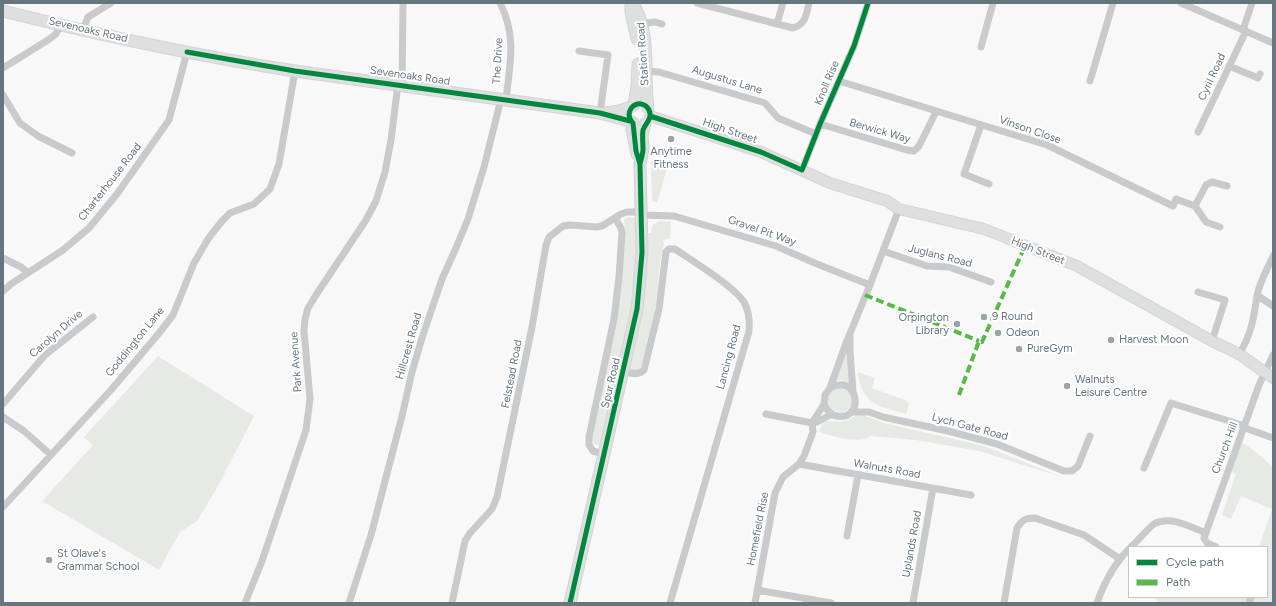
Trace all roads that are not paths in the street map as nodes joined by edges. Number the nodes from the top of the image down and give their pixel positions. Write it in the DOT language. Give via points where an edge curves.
graph roads {
  1 [pos="111,3"];
  2 [pos="403,3"];
  3 [pos="500,3"];
  4 [pos="632,3"];
  5 [pos="696,3"];
  6 [pos="783,3"];
  7 [pos="809,3"];
  8 [pos="868,3"];
  9 [pos="993,3"];
  10 [pos="1113,3"];
  11 [pos="1181,3"];
  12 [pos="1252,3"];
  13 [pos="721,6"];
  14 [pos="3,11"];
  15 [pos="638,24"];
  16 [pos="662,24"];
  17 [pos="778,24"];
  18 [pos="60,25"];
  19 [pos="83,30"];
  20 [pos="1244,30"];
  21 [pos="1273,43"];
  22 [pos="980,47"];
  23 [pos="579,51"];
  24 [pos="187,52"];
  25 [pos="1229,66"];
  26 [pos="3,68"];
  27 [pos="295,71"];
  28 [pos="645,71"];
  29 [pos="1260,74"];
  30 [pos="839,81"];
  31 [pos="1090,81"];
  32 [pos="400,85"];
  33 [pos="3,95"];
  34 [pos="504,99"];
  35 [pos="632,106"];
  36 [pos="936,112"];
  37 [pos="600,113"];
  38 [pos="648,116"];
  39 [pos="631,122"];
  40 [pos="820,124"];
  41 [pos="981,125"];
  42 [pos="1198,132"];
  43 [pos="816,134"];
  44 [pos="72,153"];
  45 [pos="640,164"];
  46 [pos="802,170"];
  47 [pos="989,184"];
  48 [pos="1227,186"];
  49 [pos="1195,206"];
  50 [pos="898,208"];
  51 [pos="642,215"];
  52 [pos="615,218"];
  53 [pos="1220,227"];
  54 [pos="883,251"];
  55 [pos="1273,256"];
  56 [pos="3,258"];
  57 [pos="28,273"];
  58 [pos="991,282"];
  59 [pos="870,285"];
  60 [pos="3,291"];
  61 [pos="1198,292"];
  62 [pos="1257,295"];
  63 [pos="1273,306"];
  64 [pos="93,317"];
  65 [pos="851,333"];
  66 [pos="1212,340"];
  67 [pos="1239,354"];
  68 [pos="1273,354"];
  69 [pos="624,372"];
  70 [pos="1269,375"];
  71 [pos="830,388"];
  72 [pos="854,394"];
  73 [pos="3,404"];
  74 [pos="824,404"];
  75 [pos="851,412"];
  76 [pos="869,412"];
  77 [pos="766,414"];
  78 [pos="832,414"];
  79 [pos="3,417"];
  80 [pos="812,423"];
  81 [pos="1245,427"];
  82 [pos="1090,436"];
  83 [pos="1273,438"];
  84 [pos="604,454"];
  85 [pos="52,455"];
  86 [pos="799,464"];
  87 [pos="1144,468"];
  88 [pos="858,475"];
  89 [pos="933,488"];
  90 [pos="971,495"];
  91 [pos="3,507"];
  92 [pos="1206,533"];
  93 [pos="847,536"];
  94 [pos="1132,546"];
  95 [pos="1214,546"];
  96 [pos="1128,551"];
  97 [pos="1120,558"];
  98 [pos="757,590"];
  99 [pos="245,603"];
  100 [pos="349,603"];
  101 [pos="452,603"];
  102 [pos="570,603"];
  103 [pos="670,603"];
  104 [pos="754,603"];
  105 [pos="831,603"];
  106 [pos="913,603"];
  107 [pos="1004,603"];
  108 [pos="1097,603"];
  1 -- 19 [label="street" via="88,17"];
  2 -- 32 [label="street, Park Avenue"];
  3 -- 34 [label="street, The Drive" via="510,29 512,46"];
  4 -- 15 [label="main road, Station Road" via="631,12"];
  5 -- 13 [label="street"];
  6 -- 17 [label="street"];
  7 -- 17 [label="street" via="804,22 800,26 793,28"];
  8 -- 30 [label="street, Knoll Rise"];
  9 -- 22 [label="street"];
  10 -- 31 [label="street"];
  11 -- 20 [label="street"];
  12 -- 20 [label="street, Cyril Road"];
  13 -- 17 [label="street"];
  14 -- 18 [label="main road, Sevenoaks Road"];
  15 -- 16 [label="street"];
  15 -- 28 [label="main road, Station Road" via="644,32"];
  15 -- 35 [label="main road, Station Road" via="637,86"];
  18 -- 19 [label="main road, Sevenoaks Road"];
  18 -- 26 [label="street" via="56,34"];
  19 -- 24 [label="main road, Sevenoaks Road"];
  20 -- 21 [label="street"];
  20 -- 25 [label="street, Cyril Road"];
  23 -- 37 [label="street" via="608,55"];
  24 -- 27 [label="main road, Sevenoaks Road"];
  24 -- 57 [label="street, Charterhouse Road" via="174,106 161,133 89,228 63,250"];
  25 -- 29 [label="street" via="1258,78"];
  25 -- 42 [label="street, Cyril Road"];
  27 -- 32 [label="main road, Sevenoaks Road"];
  27 -- 85 [label="street, Goddington Lane" via="279,164 270,189 254,204 230,213 222,221 194,263 173,315 111,390"];
  28 -- 38 [label="main road, Station Road"];
  28 -- 43 [label="street, Augustus Lane" via="659,72 765,103 778,118"];
  30 -- 36 [label="street, Vinson Close"];
  30 -- 40 [label="street, Knoll Rise"];
  32 -- 34 [label="main road, Sevenoaks Road"];
  32 -- 99 [label="street, Park Avenue" via="385,172 376,201 308,308 304,331 310,399 306,430 262,561"];
  33 -- 44 [label="street" via="20,123 38,136"];
  34 -- 37 [label="main road, Sevenoaks Road"];
  34 -- 100 [label="street, Hillcrest Road" via="468,219 442,279 418,352 372,529"];
  35 -- 37 [label="main road, Sevenoaks Road" via="619,111"];
  35 -- 38 [label="main road" via="641,104"];
  35 -- 39 [label="main road" via="628,114"];
  36 -- 40 [label="street, Berwick Way" via="914,151"];
  36 -- 41 [label="street, Vinson Close"];
  37 -- 39 [label="main road, Sevenoaks Road"];
  38 -- 39 [label="main road" via="639,126"];
  38 -- 45 [label="main road, Spur Road" via="642,135 643,151"];
  38 -- 46 [label="street, High Street" via="661,118 761,152"];
  39 -- 45 [label="main road, Spur Road"];
  40 -- 43 [label="street, Knoll Rise"];
  41 -- 47 [label="street" via="964,174"];
  41 -- 49 [label="street, Vinson Close" via="1047,145 1173,206 1176,199"];
  43 -- 46 [label="street, Knoll Rise"];
  45 -- 51 [label="main road, Spur Road"];
  46 -- 50 [label="street, High Street" via="830,183 887,201"];
  48 -- 49 [label="street" via="1212,182 1206,185"];
  49 -- 53 [label="street" via="1206,222"];
  50 -- 54 [label="street, Homefield Rise"];
  50 -- 66 [label="street, High Street" via="989,231 1077,266"];
  51 -- 52 [label="street, Felstead Road" via="627,212"];
  51 -- 59 [label="street, Gravel Pit Way" via="679,217 763,242"];
  51 -- 69 [label="main road, Spur Road" via="642,254 637,309"];
  52 -- 84 [label="street, Spur Road" via="622,233 619,277 614,319 589,437 589,445 593,451"];
  52 -- 101 [label="street, Felstead Road" via="597,227 563,226 548,241 497,498 492,509 465,541"];
  54 -- 58 [label="street, Juglans Road" via="927,266 948,267"];
  54 -- 59 [label="street, Homefield Rise"];
  55 -- 62 [label="street"];
  56 -- 57 [label="street"];
  57 -- 60 [label="street, Charterhouse Road"];
  59 -- 65 [label="street, Homefield Rise"];
  61 -- 66 [label="street" via="1226,300"];
  62 -- 63 [label="street"];
  62 -- 67 [label="street" via="1247,342"];
  64 -- 73 [label="street, Carolyn Drive" via="45,355"];
  65 -- 71 [label="street, Homefield Rise"];
  65 -- 72 [label="street, Homefield Rise"];
  66 -- 67 [label="street, High Street"];
  67 -- 70 [label="street, High Street"];
  68 -- 70 [label="street, Church Hill"];
  69 -- 84 [label="main road, Spur Road"];
  69 -- 103 [label="street, Lancing Road" via="635,374 644,370 659,309 666,252 669,249 675,249 736,292 745,303 750,318 749,331"];
  70 -- 81 [label="street, Church Hill"];
  71 -- 72 [label="street" via="844,385"];
  71 -- 74 [label="street, Homefield Rise" via="825,395"];
  72 -- 75 [label="street" via="855,403"];
  72 -- 76 [label="street, Lych Gate Road"];
  74 -- 78 [label="street" via="827,411"];
  74 -- 80 [label="street, Homefield Rise"];
  75 -- 76 [label="street, Lych Gate Road"];
  75 -- 78 [label="street" via="843,416"];
  76 -- 82 [label="street, Lych Gate Road" via="883,418 997,444 1064,471 1072,471 1078,466"];
  77 -- 80 [label="street"];
  78 -- 80 [label="street"];
  79 -- 85 [label="street"];
  80 -- 86 [label="street, Homefield Rise" via="813,432"];
  81 -- 83 [label="street"];
  81 -- 87 [label="street" via="1171,403"];
  81 -- 92 [label="street, Church Hill"];
  84 -- 102 [label="main road, Spur Road"];
  85 -- 91 [label="street, Goddington Lane"];
  86 -- 88 [label="street, Walnuts Road"];
  86 -- 98 [label="street, Homefield Rise" via="783,477 775,493"];
  88 -- 89 [label="street, Walnuts Road"];
  88 -- 93 [label="street"];
  89 -- 90 [label="street, Walnuts Road"];
  89 -- 106 [label="street, Uplands Road"];
  92 -- 94 [label="street" via="1174,521 1164,521 1154,524"];
  92 -- 95 [label="street" via="1204,538"];
  96 -- 97 [label="street"];
  97 -- 107 [label="street" via="1084,535 1035,518 1028,518 1021,521 1017,528"];
  97 -- 108 [label="street" via="1101,590"];
  98 -- 104 [label="street, Homefield Rise"];
  98 -- 105 [label="street"];
}
